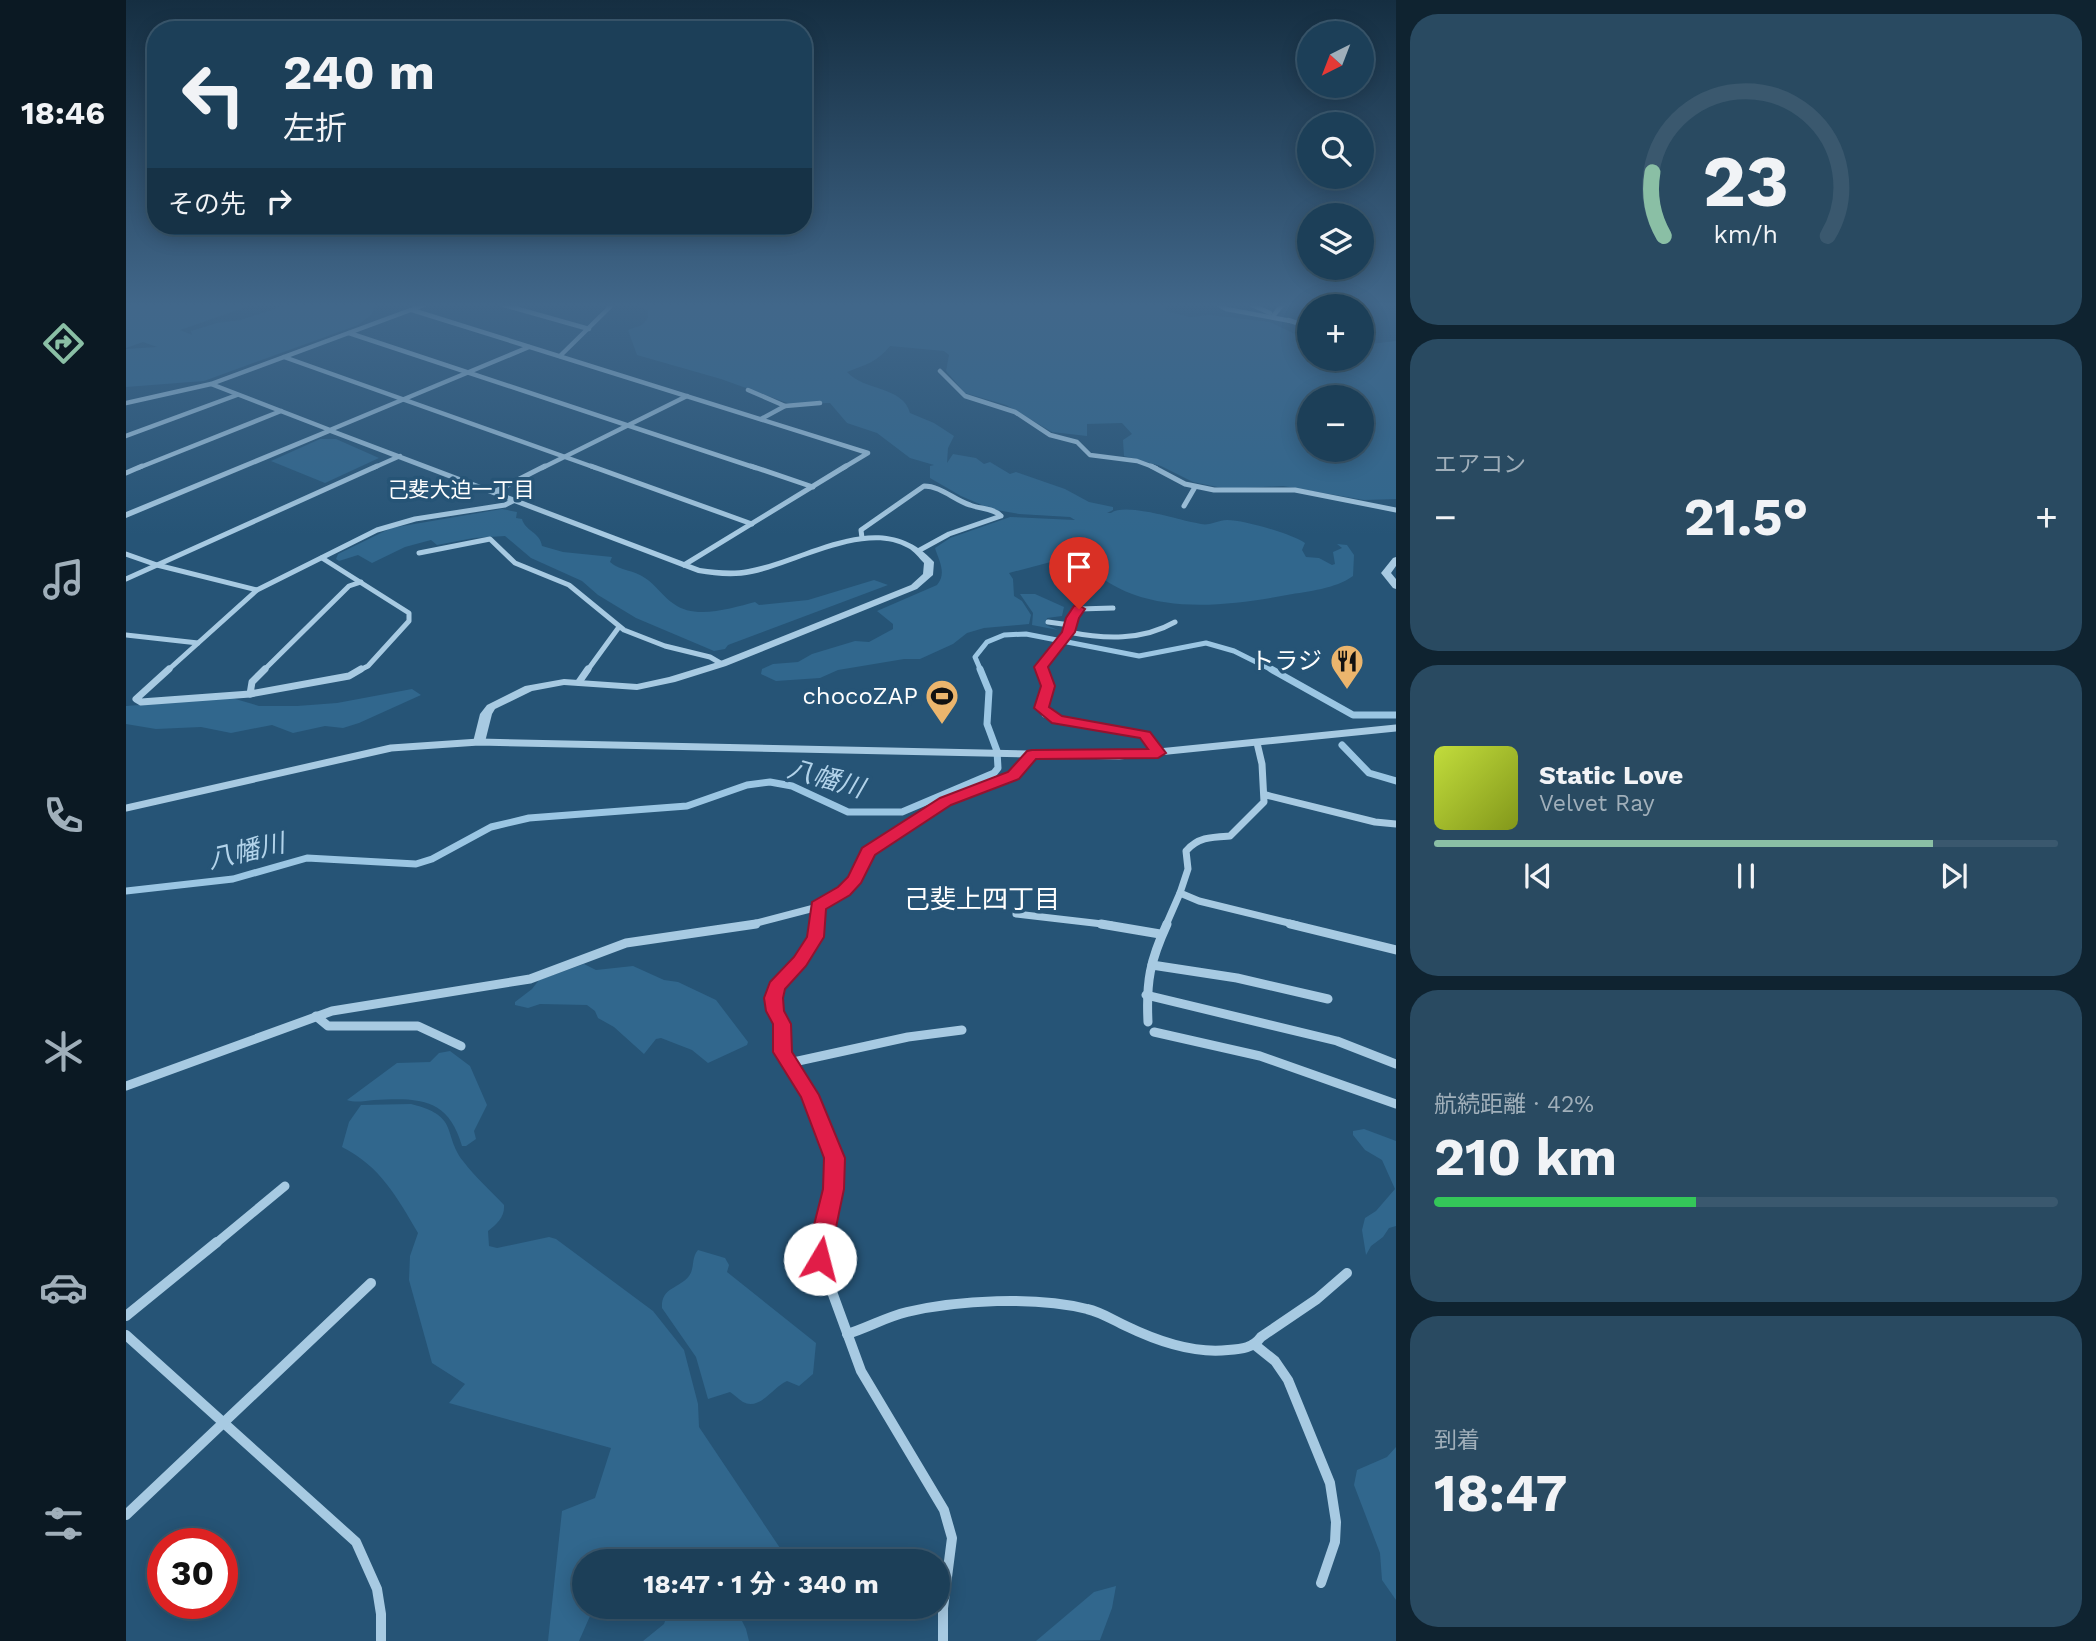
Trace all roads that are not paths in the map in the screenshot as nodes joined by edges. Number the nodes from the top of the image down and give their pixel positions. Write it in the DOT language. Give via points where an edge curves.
graph roads {
  1 [pos="218,382"];
  2 [pos="352,382"];
  3 [pos="446,382"];
  4 [pos="496,382"];
  5 [pos="641,382"];
  6 [pos="951,382"];
  7 [pos="212,384"];
  8 [pos="748,390"];
  9 [pos="237,394"];
  10 [pos="687,396"];
  11 [pos="403,400"];
  12 [pos="126,403"];
  13 [pos="820,403"];
  14 [pos="785,406"];
  15 [pos="281,411"];
  16 [pos="761,419"];
  17 [pos="628,426"];
  18 [pos="330,430"];
  19 [pos="126,436"];
  20 [pos="400,456"];
  21 [pos="564,457"];
  22 [pos="126,473"];
  23 [pos="1195,486"];
  24 [pos="813,487"];
  25 [pos="494,492"];
  26 [pos="514,500"];
  27 [pos="1184,506"];
  28 [pos="1396,510"];
  29 [pos="126,515"];
  30 [pos="752,524"];
  31 [pos="862,538"];
  32 [pos="918,551"];
  33 [pos="419,553"];
  34 [pos="126,554"];
  35 [pos="322,558"];
  36 [pos="1396,560"];
  37 [pos="157,565"];
  38 [pos="684,565"];
  39 [pos="126,579"];
  40 [pos="361,582"];
  41 [pos="1062,586"];
  42 [pos="1396,586"];
  43 [pos="257,590"];
  44 [pos="1113,608"];
  45 [pos="1079,609"];
  46 [pos="1048,622"];
  47 [pos="1175,622"];
  48 [pos="619,627"];
  49 [pos="1068,631"];
  50 [pos="126,635"];
  51 [pos="198,643"];
  52 [pos="722,664"];
  53 [pos="579,682"];
  54 [pos="250,694"];
  55 [pos="1396,728"];
  56 [pos="479,742"];
  57 [pos="1257,743"];
  58 [pos="1158,753"];
  59 [pos="1032,754"];
  60 [pos="1266,795"];
  61 [pos="127,807"];
  62 [pos="1396,824"];
  63 [pos="1180,894"];
  64 [pos="818,906"];
  65 [pos="1016,914"];
  66 [pos="1160,933"];
  67 [pos="1396,950"];
  68 [pos="1152,965"];
  69 [pos="1146,995"];
  70 [pos="1328,999"];
  71 [pos="316,1016"];
  72 [pos="1148,1022"];
  73 [pos="962,1030"];
  74 [pos="1154,1032"];
  75 [pos="461,1045"];
  76 [pos="789,1063"];
  77 [pos="1396,1064"];
  78 [pos="126,1086"];
  79 [pos="1396,1104"];
  80 [pos="285,1186"];
  81 [pos="1347,1273"];
  82 [pos="371,1283"];
  83 [pos="126,1317"];
  84 [pos="847,1334"];
  85 [pos="126,1335"];
  86 [pos="1255,1345"];
  87 [pos="225,1422"];
  88 [pos="126,1515"];
  89 [pos="1321,1583"];
  90 [pos="381,1641"];
  91 [pos="943,1641"];
  1 -- 7 [label="street"];
  2 -- 11 [label="street"];
  3 -- 11 [label="street"];
  4 -- 17 [label="street"];
  5 -- 10 [label="street"];
  6 -- 23 [label="street" via="965,396 1015,412 1044,432 1077,442 1087,454 1137,461"];
  7 -- 9 [label="street"];
  7 -- 12 [label="street"];
  8 -- 14 [label="street"];
  9 -- 15 [label="street"];
  9 -- 19 [label="street"];
  10 -- 16 [label="street"];
  10 -- 17 [label="street"];
  11 -- 18 [label="street"];
  11 -- 21 [label="street"];
  13 -- 14 [label="street"];
  14 -- 16 [label="street"];
  15 -- 18 [label="street"];
  15 -- 22 [label="street"];
  16 -- 24 [label="street" via="869,453"];
  17 -- 21 [label="street"];
  17 -- 24 [label="street"];
  18 -- 20 [label="street"];
  18 -- 29 [label="street"];
  20 -- 25 [label="street"];
  20 -- 37 [label="street"];
  21 -- 25 [label="street"];
  21 -- 30 [label="street"];
  23 -- 27 [label="street"];
  23 -- 28 [label="street" via="1225,492 1295,490"];
  24 -- 30 [label="street"];
  25 -- 26 [label="street"];
  26 -- 35 [label="street" via="396,523"];
  26 -- 38 [label="street"];
  30 -- 38 [label="street"];
  31 -- 32 [label="street" via="895,541"];
  31 -- 32 [label="street" via="861,530 924,486 1001,516"];
  31 -- 38 [label="street" via="754,571 719,573"];
  32 -- 52 [label="street" via="930,565 918,585"];
  33 -- 48 [label="street" via="490,539 514,563 569,585"];
  34 -- 37 [label="street"];
  35 -- 40 [label="street"];
  35 -- 43 [label="street"];
  36 -- 42 [label="street" via="1386,573"];
  37 -- 39 [label="street"];
  37 -- 43 [label="street"];
  40 -- 54 [label="street" via="349,586 252,682"];
  40 -- 54 [label="street" via="409,613 409,621 368,666 349,676"];
  41 -- 45 [label="street" via="1081,598"];
  43 -- 51 [label="street"];
  44 -- 45 [label="street"];
  45 -- 49 [label="street"];
  46 -- 49 [label="street"];
  47 -- 49 [label="street" via="1158,631 1112,637"];
  48 -- 52 [label="street"];
  48 -- 53 [label="street"];
  49 -- 58 [label="street" via="1041,667 1048,686 1041,703 1045,714 1145,735"];
  50 -- 51 [label="street"];
  51 -- 54 [label="street" via="136,699"];
  52 -- 53 [label="street" via="646,686"];
  53 -- 56 [label="street" via="544,684 499,701 488,710"];
  55 -- 57 [label="street"];
  56 -- 59 [label="street"];
  56 -- 61 [label="street" via="391,748"];
  57 -- 58 [label="street"];
  57 -- 60 [label="street"];
  58 -- 59 [label="street"];
  59 -- 64 [label="street" via="1013,776 946,802 868,852 855,880"];
  60 -- 62 [label="street"];
  60 -- 63 [label="street" via="1260,808 1230,836 1202,838 1189,847"];
  63 -- 66 [label="street"];
  63 -- 67 [label="street"];
  64 -- 71 [label="street" via="743,927 626,943 530,979 364,1004"];
  64 -- 76 [label="street" via="816,937 776,987 782,1052"];
  65 -- 66 [label="street"];
  66 -- 68 [label="street"];
  68 -- 69 [label="street"];
  68 -- 70 [label="street"];
  69 -- 72 [label="street"];
  69 -- 77 [label="street" via="1337,1041"];
  71 -- 75 [label="street" via="328,1026 418,1026"];
  71 -- 78 [label="street"];
  73 -- 76 [label="street"];
  74 -- 79 [label="street" via="1260,1056"];
  76 -- 84 [label="street" via="810,1095 835,1158 834,1189 820,1259"];
  80 -- 83 [label="street"];
  81 -- 86 [label="street"];
  82 -- 87 [label="street"];
  84 -- 86 [label="street" via="927,1308 1015,1304 1085,1308 1143,1334 1216,1353"];
  84 -- 91 [label="street" via="888,1420 944,1510 953,1538"];
  85 -- 87 [label="street"];
  86 -- 89 [label="street" via="1274,1360 1298,1395 1331,1479 1335,1545"];
  87 -- 88 [label="street"];
  87 -- 90 [label="street" via="356,1542 378,1587"];
}
